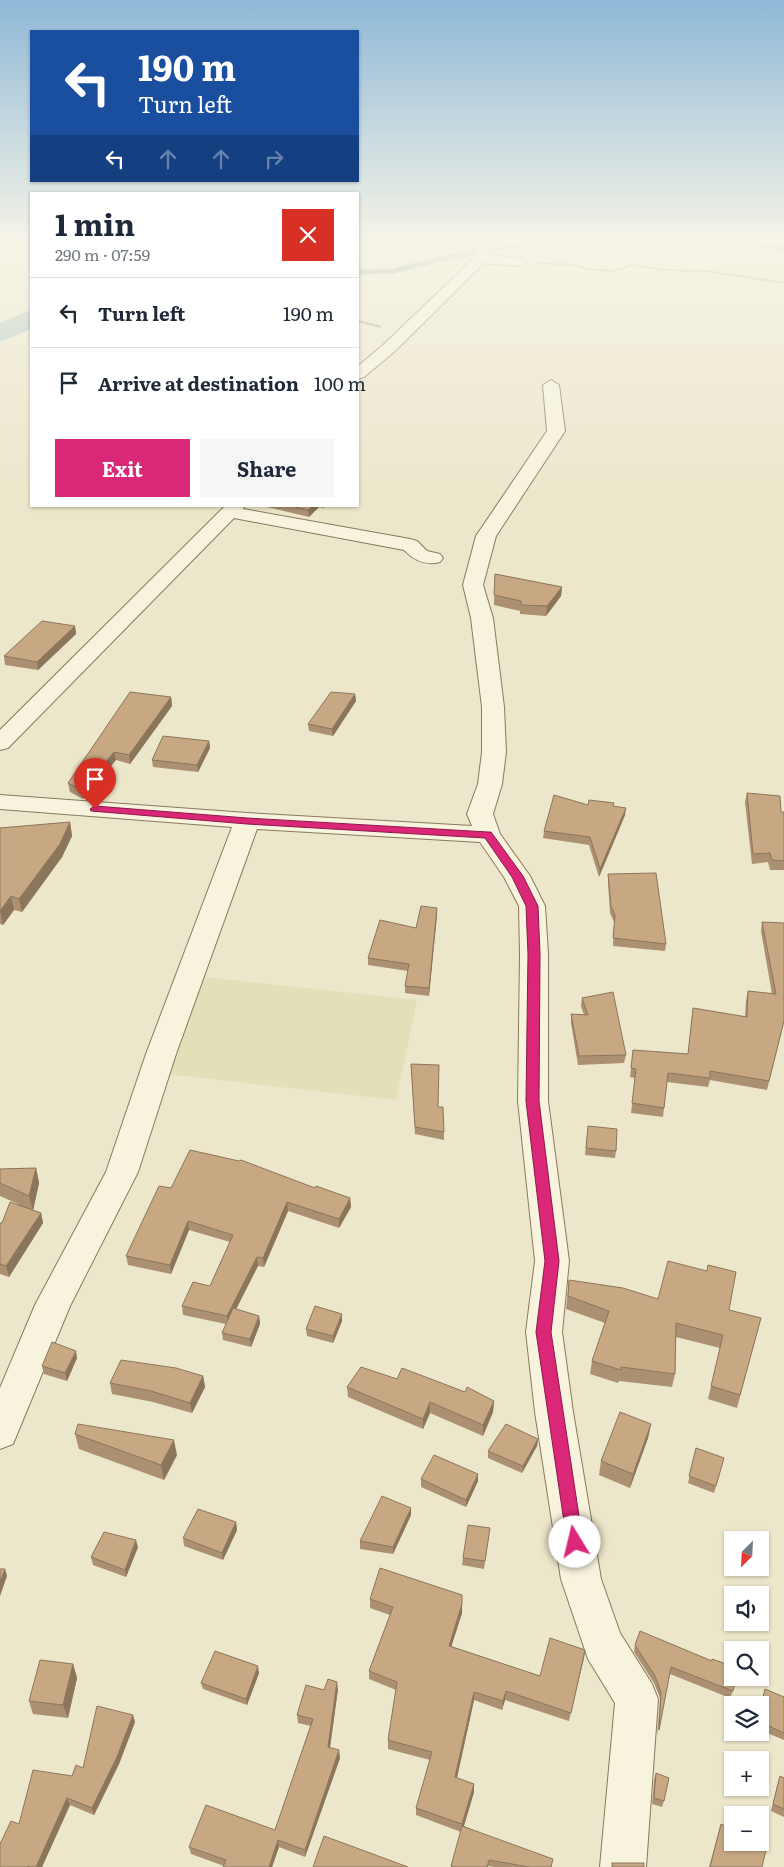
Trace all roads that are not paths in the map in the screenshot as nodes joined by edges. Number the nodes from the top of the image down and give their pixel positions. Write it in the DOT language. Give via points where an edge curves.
graph roads {
  1 [pos="410,328"];
  2 [pos="359,373"];
  3 [pos="551,385"];
  4 [pos="232,509"];
  5 [pos="433,558"];
  6 [pos="0,743"];
  7 [pos="0,802"];
  8 [pos="247,821"];
  9 [pos="488,835"];
  10 [pos="0,1432"];
  11 [pos="623,1867"];
  1 -- 2 [label="street"];
  3 -- 9 [label="street" via="556,431 486,536 473,586 482,618 493,706 494,752 490,784 480,814"];
  4 -- 5 [label="street" via="410,545 421,556"];
  4 -- 6 [label="street"];
  7 -- 8 [label="street"];
  8 -- 9 [label="street"];
  8 -- 10 [label="street" via="161,1054 122,1172 53,1305"];
  9 -- 11 [label="street" via="518,876 532,906 533,1101 552,1261 544,1332 581,1579 603,1644 638,1699"];
}
